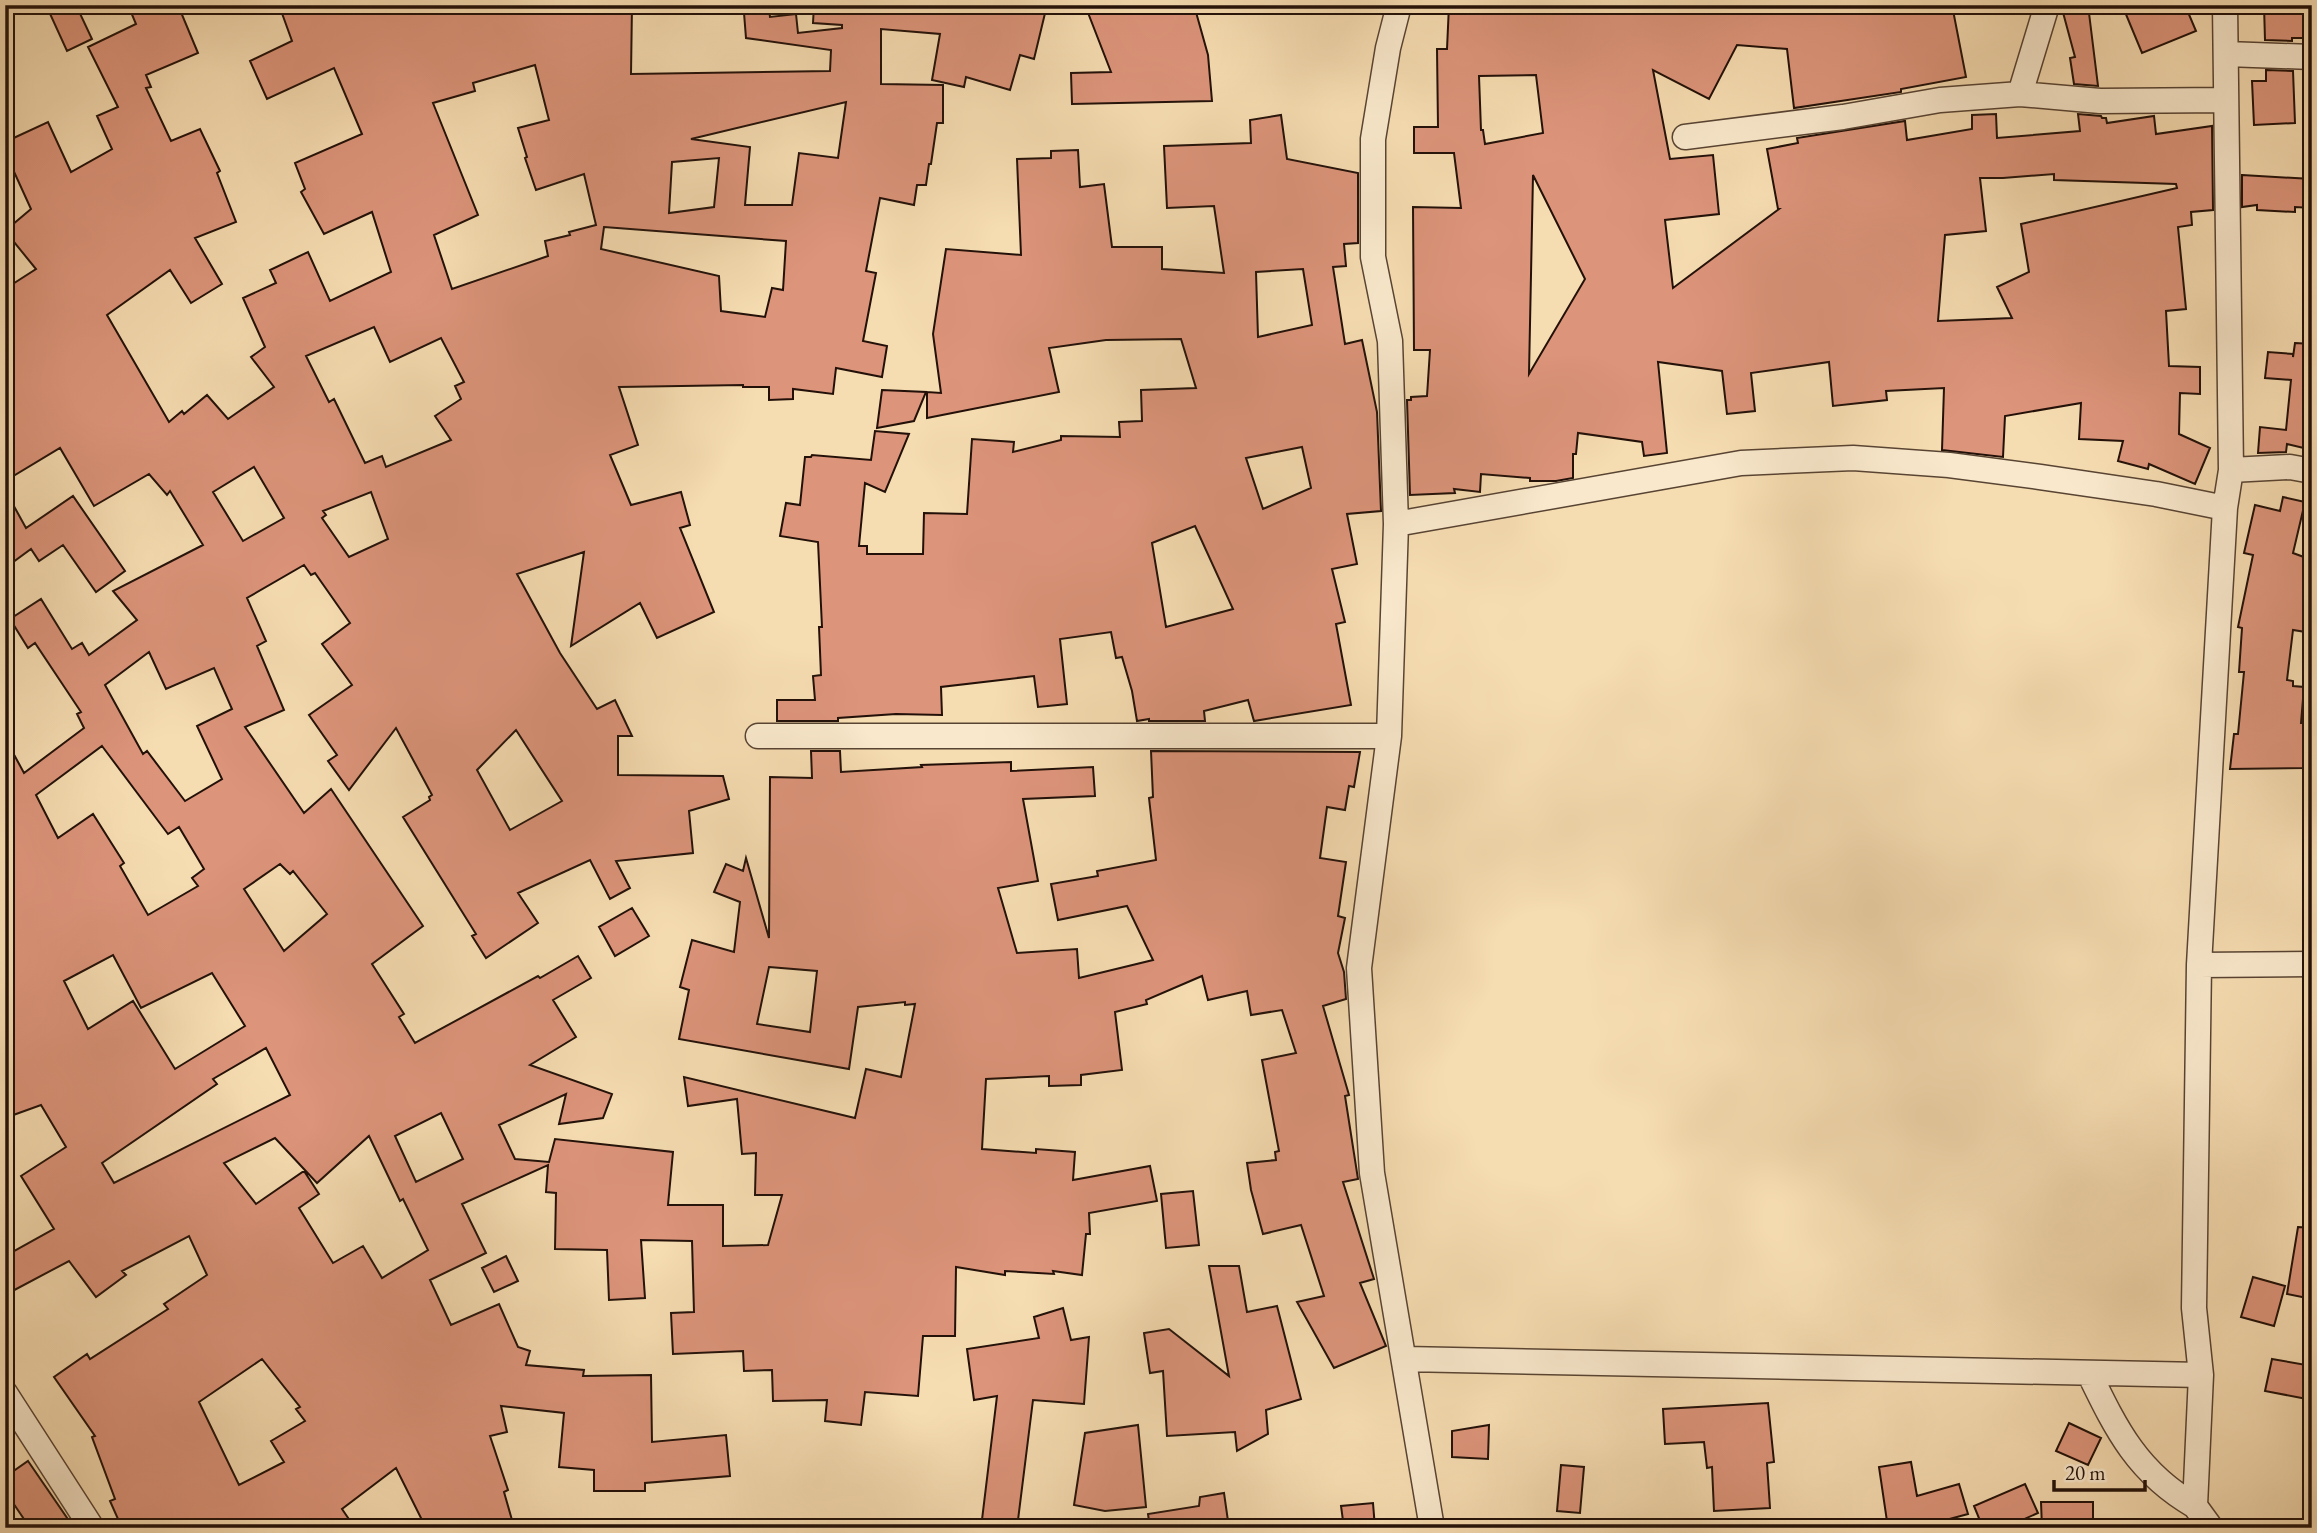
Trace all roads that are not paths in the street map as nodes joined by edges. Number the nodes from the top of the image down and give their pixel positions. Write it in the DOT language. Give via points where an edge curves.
graph roads {
  1 [pos="1399,5"];
  2 [pos="2047,5"];
  3 [pos="2225,5"];
  4 [pos="2226,54"];
  5 [pos="2312,57"];
  6 [pos="2020,94"];
  7 [pos="2225,100"];
  8 [pos="1685,137"];
  9 [pos="2231,470"];
  10 [pos="2312,471"];
  11 [pos="2225,508"];
  12 [pos="1396,524"];
  13 [pos="758,736"];
  14 [pos="1389,736"];
  15 [pos="2312,964"];
  16 [pos="2199,965"];
  17 [pos="1405,1359"];
  18 [pos="2089,1373"];
  19 [pos="2202,1375"];
  20 [pos="5,1393"];
  21 [pos="2195,1506"];
  22 [pos="92,1528"];
  23 [pos="1432,1528"];
  24 [pos="2211,1528"];
  1 -- 12 [label="street" via="1373,139 1373,257 1390,341"];
  2 -- 6 [label="street"];
  3 -- 4 [label="street"];
  4 -- 5 [label="street"];
  4 -- 7 [label="street"];
  6 -- 7 [label="street" via="2100,101"];
  6 -- 8 [label="street" via="1940,100"];
  7 -- 9 [label="street"];
  9 -- 10 [label="street" via="2290,467"];
  9 -- 11 [label="street"];
  11 -- 12 [label="street" via="1949,465 1853,458 1741,463"];
  11 -- 16 [label="street"];
  12 -- 14 [label="street"];
  13 -- 14 [label="street"];
  14 -- 17 [label="street" via="1359,968 1372,1173"];
  15 -- 16 [label="street"];
  16 -- 19 [label="street" via="2194,1308"];
  17 -- 18 [label="street"];
  17 -- 23 [label="street"];
  18 -- 19 [label="street"];
  18 -- 21 [label="street" via="2109,1416 2138,1459 2157,1481"];
  19 -- 21 [label="street"];
  20 -- 22 [label="street"];
  21 -- 24 [label="street"];
}
